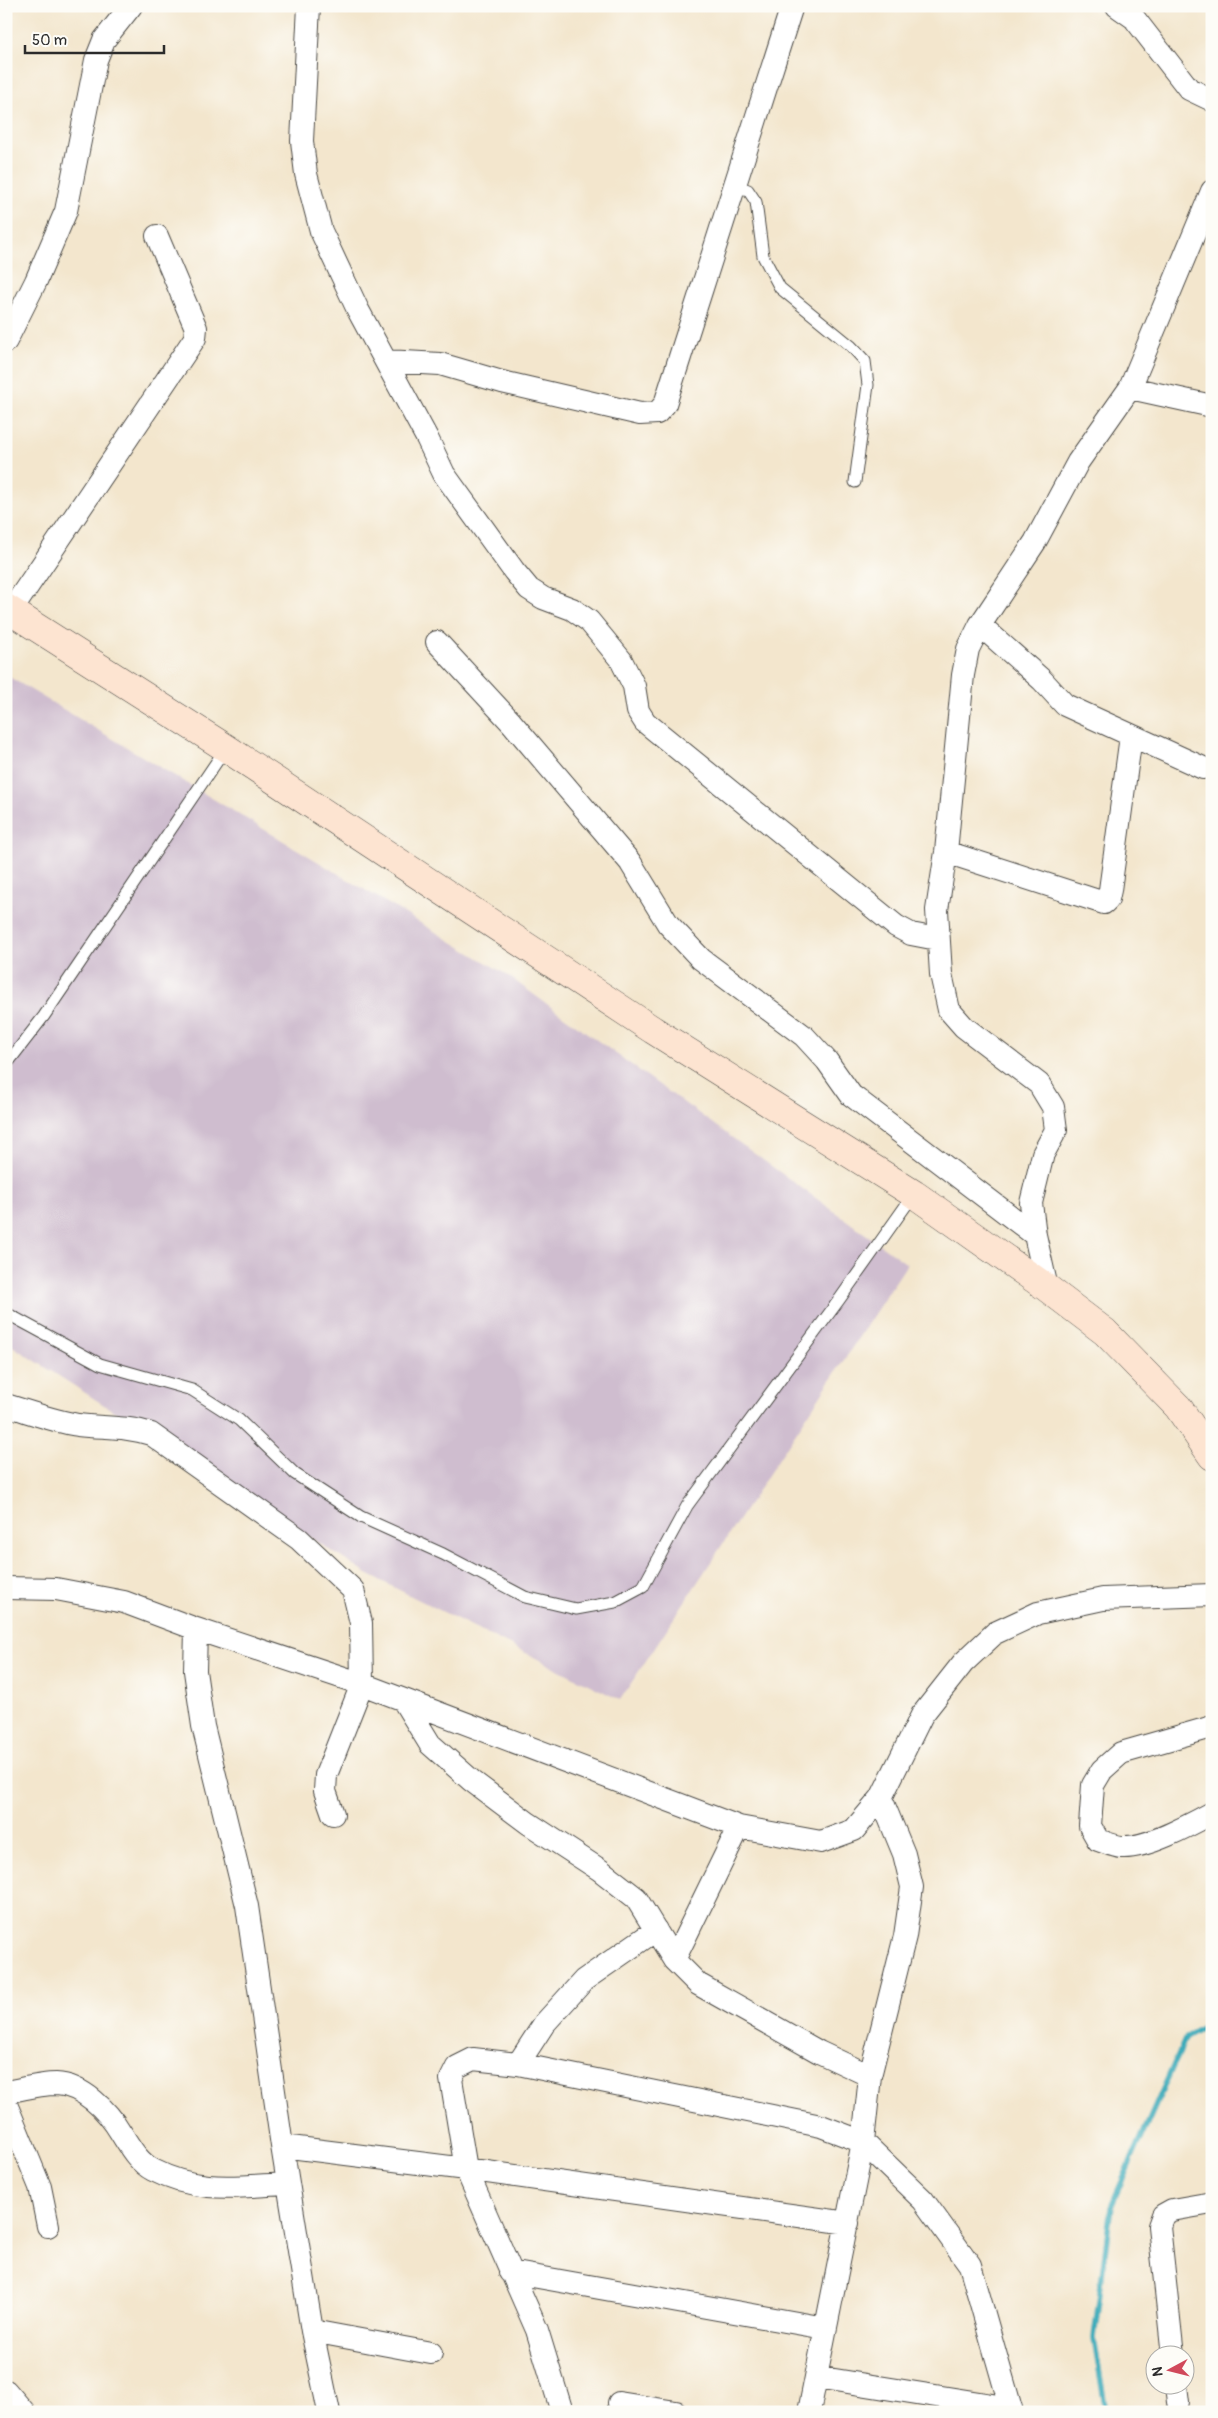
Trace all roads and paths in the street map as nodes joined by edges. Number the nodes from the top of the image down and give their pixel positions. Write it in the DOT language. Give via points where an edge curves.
graph roads {
  1 [pos="131,6"];
  2 [pos="309,6"];
  3 [pos="792,6"];
  4 [pos="1117,6"];
  5 [pos="1212,100"];
  6 [pos="735,185"];
  7 [pos="1212,191"];
  8 [pos="156,236"];
  9 [pos="6,341"];
  10 [pos="386,361"];
  11 [pos="1130,388"];
  12 [pos="1212,406"];
  13 [pos="856,482"];
  14 [pos="9,609"];
  15 [pos="980,626"];
  16 [pos="437,642"];
  17 [pos="1132,736"];
  18 [pos="226,748"];
  19 [pos="1203,768"];
  20 [pos="946,852"];
  21 [pos="938,939"];
  22 [pos="6,1065"];
  23 [pos="914,1194"];
  24 [pos="1034,1235"];
  25 [pos="1048,1288"];
  26 [pos="6,1313"];
  27 [pos="6,1406"];
  28 [pos="1212,1456"];
  29 [pos="6,1588"];
  30 [pos="1212,1595"];
  31 [pos="196,1629"];
  32 [pos="362,1684"];
  33 [pos="403,1700"];
  34 [pos="1212,1727"];
  35 [pos="881,1798"];
  36 [pos="1212,1812"];
  37 [pos="333,1814"];
  38 [pos="739,1827"];
  39 [pos="656,1930"];
  40 [pos="674,1960"];
  41 [pos="518,2064"];
  42 [pos="870,2076"];
  43 [pos="6,2092"];
  44 [pos="6,2104"];
  45 [pos="863,2142"];
  46 [pos="282,2146"];
  47 [pos="466,2169"];
  48 [pos="288,2184"];
  49 [pos="1212,2204"];
  50 [pos="848,2223"];
  51 [pos="48,2226"];
  52 [pos="510,2272"];
  53 [pos="825,2328"];
  54 [pos="312,2331"];
  55 [pos="1172,2346"];
  56 [pos="431,2353"];
  57 [pos="816,2377"];
  58 [pos="6,2391"];
  59 [pos="619,2403"];
  60 [pos="1012,2410"];
  61 [pos="24,2412"];
  62 [pos="329,2412"];
  63 [pos="562,2412"];
  64 [pos="676,2412"];
  65 [pos="809,2412"];
  1 -- 9 [label="street" via="104,40 96,60 66,211"];
  2 -- 10 [label="street" via="302,141 306,174 321,232"];
  3 -- 6 [label="street"];
  4 -- 5 [label="street" via="1134,18 1189,89"];
  6 -- 10 [label="street" via="664,404 657,413 640,414 612,408 440,364"];
  6 -- 13 [label="lane" via="748,190 756,202 763,256 780,288 851,346 865,362 868,385"];
  7 -- 11 [label="street"];
  8 -- 14 [label="street" via="196,328 195,338"];
  10 -- 21 [label="street" via="444,474 529,589 572,609 589,621 621,660 634,686 638,711 645,722 896,926 911,934"];
  11 -- 12 [label="street"];
  11 -- 15 [label="street" via="1078,462 1035,542"];
  14 -- 18 [label="street"];
  15 -- 17 [label="street" via="1042,680 1065,705"];
  15 -- 20 [label="street" via="968,649 963,675"];
  16 -- 24 [label="street" via="512,722 624,855 668,924 701,959 804,1036 828,1061 851,1095"];
  17 -- 19 [label="street"];
  17 -- 20 [label="street" via="1110,890 1104,903"];
  18 -- 22 [label="lane" via="44,1016"];
  18 -- 23 [label="street" via="653,1030"];
  20 -- 21 [label="street" via="937,910"];
  21 -- 24 [label="street" via="940,974 949,1010 964,1027 1039,1084 1053,1107 1056,1130 1043,1154 1030,1203"];
  23 -- 25 [label="street"];
  23 -- 26 [label="lane" via="840,1300 687,1506 643,1587 615,1602 576,1609 525,1597 443,1554 361,1517 295,1474 239,1420 192,1390 100,1364"];
  24 -- 25 [label="street"];
  25 -- 28 [label="street" via="1112,1339 1178,1407"];
  27 -- 32 [label="street" via="79,1425 134,1428 151,1434 299,1539 353,1590 361,1623"];
  29 -- 31 [label="street" via="56,1589 124,1602"];
  30 -- 35 [label="street" via="1103,1599 1038,1613 995,1633 963,1663 922,1715"];
  31 -- 32 [label="street"];
  31 -- 46 [label="street" via="195,1671 203,1726 247,1906"];
  32 -- 33 [label="street"];
  32 -- 37 [label="street" via="326,1776 325,1791"];
  33 -- 38 [label="street"];
  33 -- 39 [label="street" via="430,1744 488,1794 636,1898"];
  34 -- 36 [label="street" via="1121,1753 1113,1759 1093,1785 1090,1826 1098,1840 1122,1847 1184,1829"];
  35 -- 38 [label="street" via="854,1830 821,1842"];
  35 -- 42 [label="street" via="904,1854 912,1887 905,1936"];
  38 -- 40 [label="street"];
  39 -- 40 [label="street"];
  39 -- 41 [label="street" via="584,1980 544,2024"];
  40 -- 42 [label="street" via="698,1984 819,2052"];
  41 -- 45 [label="street" via="822,2126"];
  41 -- 47 [label="street" via="473,2059 457,2067 451,2080"];
  42 -- 45 [label="street"];
  43 -- 48 [label="street" via="56,2084 81,2092 101,2106 134,2155 152,2169 183,2183 209,2188"];
  44 -- 51 [label="street" via="40,2188"];
  45 -- 50 [label="street"];
  45 -- 60 [label="street" via="923,2200 970,2265"];
  46 -- 47 [label="street"];
  46 -- 48 [label="street"];
  47 -- 50 [label="street"];
  47 -- 52 [label="street"];
  48 -- 54 [label="street"];
  49 -- 55 [label="street" via="1172,2210 1163,2215 1159,2226"];
  50 -- 53 [label="street"];
  52 -- 53 [label="street"];
  52 -- 63 [label="street" via="537,2330"];
  53 -- 57 [label="street"];
  54 -- 56 [label="street"];
  54 -- 62 [label="street"];
  57 -- 60 [label="street"];
  57 -- 65 [label="street"];
  58 -- 61 [label="street"];
  59 -- 64 [label="street"];
}
